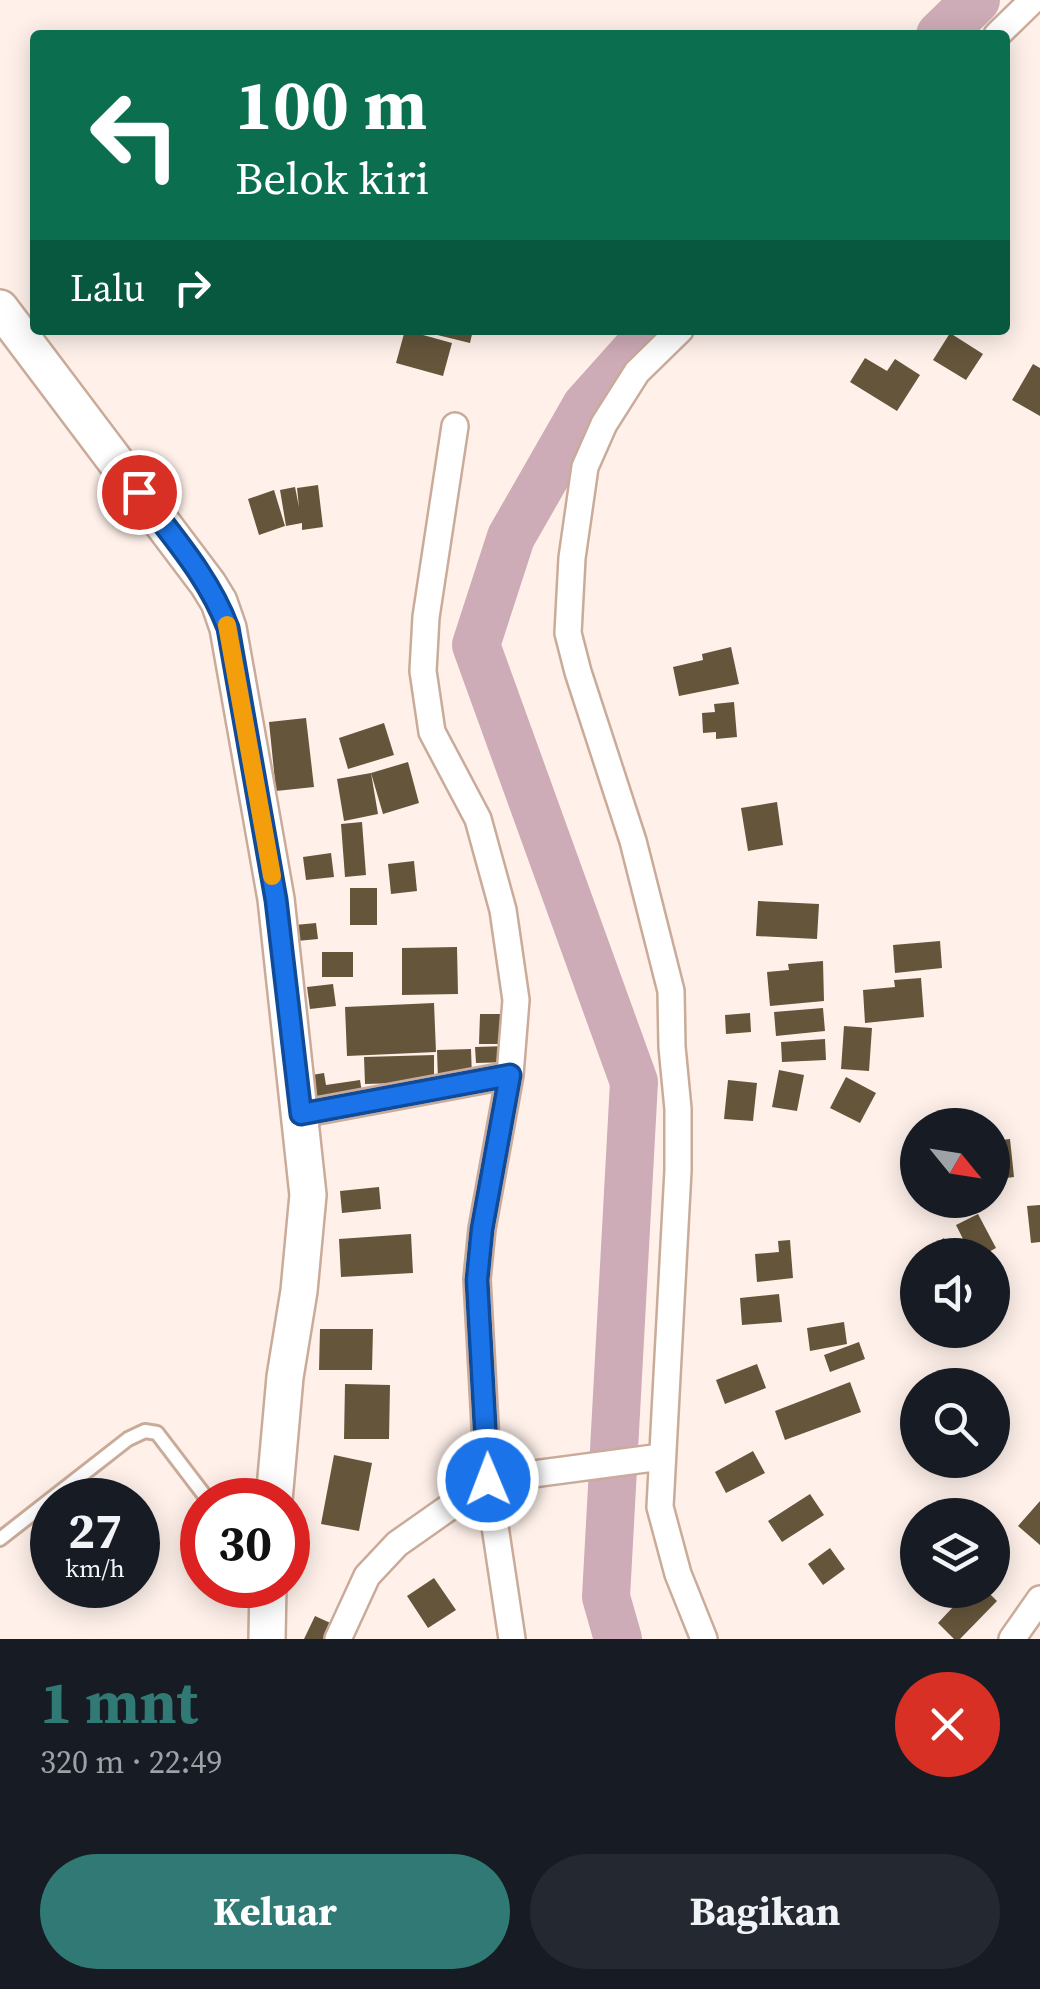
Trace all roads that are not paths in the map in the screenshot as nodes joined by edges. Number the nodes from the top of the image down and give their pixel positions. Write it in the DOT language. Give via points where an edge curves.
graph roads {
  1 [pos="1033,0"];
  2 [pos="1002,30"];
  3 [pos="0,308"];
  4 [pos="675,335"];
  5 [pos="455,426"];
  6 [pos="510,1075"];
  7 [pos="301,1114"];
  8 [pos="654,1458"];
  9 [pos="191,1478"];
  10 [pos="276,1478"];
  11 [pos="488,1480"];
  12 [pos="0,1540"];
  13 [pos="1040,1599"];
  14 [pos="268,1608"];
  15 [pos="267,1639"];
  16 [pos="338,1639"];
  17 [pos="512,1639"];
  18 [pos="704,1639"];
  19 [pos="1012,1639"];
  1 -- 2 [label="street"];
  3 -- 7 [label="street" via="208,584 224,615 276,900"];
  4 -- 8 [label="street" via="637,372 585,467 568,634 671,990 678,1170"];
  5 -- 6 [label="street" via="423,670 432,732 478,820 503,910 516,1000"];
  6 -- 7 [label="street"];
  6 -- 11 [label="street" via="477,1280"];
  7 -- 10 [label="street" via="308,1195"];
  8 -- 11 [label="street"];
  8 -- 18 [label="street" via="678,1574"];
  9 -- 12 [label="lane" via="157,1433 144,1430"];
  11 -- 16 [label="street" via="397,1544 367,1576"];
  11 -- 17 [label="street"];
  13 -- 19 [label="street"];
  14 -- 15 [label="street"];
}
